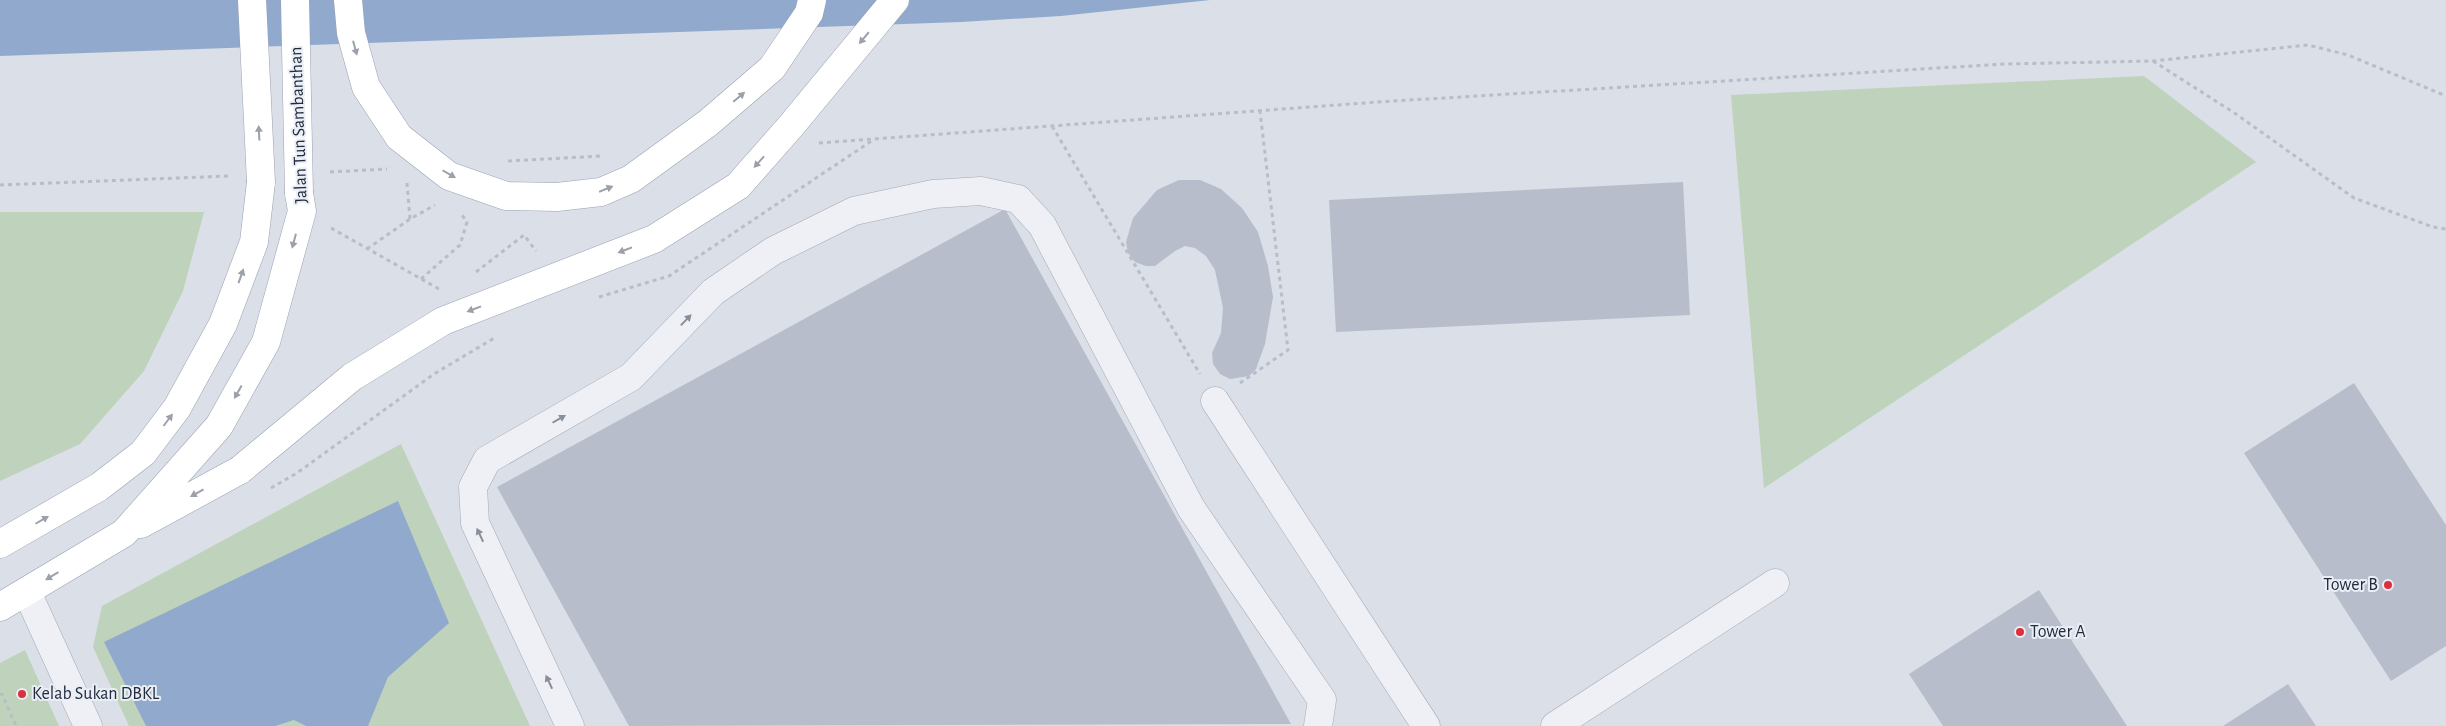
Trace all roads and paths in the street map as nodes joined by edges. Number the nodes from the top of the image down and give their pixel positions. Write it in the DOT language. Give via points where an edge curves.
graph roads {
  1 [pos="252,0"];
  2 [pos="295,0"];
  3 [pos="348,0"];
  4 [pos="812,0"];
  5 [pos="895,0"];
  6 [pos="2153,61"];
  7 [pos="2446,96"];
  8 [pos="1260,110"];
  9 [pos="1052,126"];
  10 [pos="874,139"];
  11 [pos="809,143"];
  12 [pos="605,156"];
  13 [pos="505,162"];
  14 [pos="389,168"];
  15 [pos="326,172"];
  16 [pos="249,179"];
  17 [pos="0,186"];
  18 [pos="408,201"];
  19 [pos="300,202"];
  20 [pos="438,203"];
  21 [pos="457,209"];
  22 [pos="410,219"];
  23 [pos="2446,229"];
  24 [pos="366,249"];
  25 [pos="538,254"];
  26 [pos="471,276"];
  27 [pos="421,280"];
  28 [pos="442,290"];
  29 [pos="593,299"];
  30 [pos="502,334"];
  31 [pos="1215,401"];
  32 [pos="264,492"];
  33 [pos="124,533"];
  34 [pos="0,544"];
  35 [pos="1775,583"];
  36 [pos="27,592"];
  37 [pos="0,607"];
  38 [pos="0,695"];
  39 [pos="16,726"];
  40 [pos="88,726"];
  41 [pos="570,726"];
  42 [pos="1318,726"];
  43 [pos="1426,726"];
  44 [pos="1555,726"];
  16 -- 1 [label="main road, one-way, bridge"];
  2 -- 19 [label="main road, Jalan Tun Sambanthan, bridge"];
  3 -- 4 [label="main road, one-way, bridge" via="351,33 366,87 399,137 449,176 506,196 556,197 600,192 631,179 708,123 772,68 809,13"];
  5 -- 33 [label="main road, one-way, bridge" via="738,186 654,239 443,321 352,377 240,470"];
  6 -- 7 [label="path" via="2308,45 2348,55"];
  6 -- 8 [label="path" via="2004,64"];
  6 -- 23 [label="path" via="2236,114 2354,198"];
  8 -- 9 [label="path"];
  8 -- 31 [label="path" via="1288,350"];
  9 -- 10 [label="path"];
  9 -- 31 [label="path"];
  10 -- 11 [label="path"];
  10 -- 29 [label="path" via="669,276"];
  12 -- 13 [label="path"];
  14 -- 15 [label="path"];
  16 -- 17 [label="path"];
  34 -- 16 [label="main road, one-way" via="99,487 143,453 177,408 223,324 254,242"];
  18 -- 22 [label="path"];
  19 -- 24 [label="path"];
  19 -- 33 [label="main road, Jalan Tun Sambanthan, one-way" via="266,342 219,426"];
  20 -- 22 [label="path"];
  21 -- 27 [label="path" via="467,222 460,245"];
  22 -- 24 [label="path"];
  24 -- 27 [label="path"];
  25 -- 26 [label="path" via="524,234"];
  27 -- 28 [label="path"];
  30 -- 32 [label="path" via="434,374 298,473"];
  31 -- 43 [label="street"];
  33 -- 36 [label="main road, Jalan Tun Sambanthan, one-way"];
  35 -- 44 [label="street"];
  36 -- 37 [label="main road, Jalan Tun Sambanthan"];
  36 -- 40 [label="street"];
  38 -- 39 [label="path"];
  41 -- 42 [label="street, one-way" via="475,523 473,487 487,460 631,377 713,292 773,251 854,211 933,194 981,191 1018,199 1042,224 1191,508 1322,700"];
}
